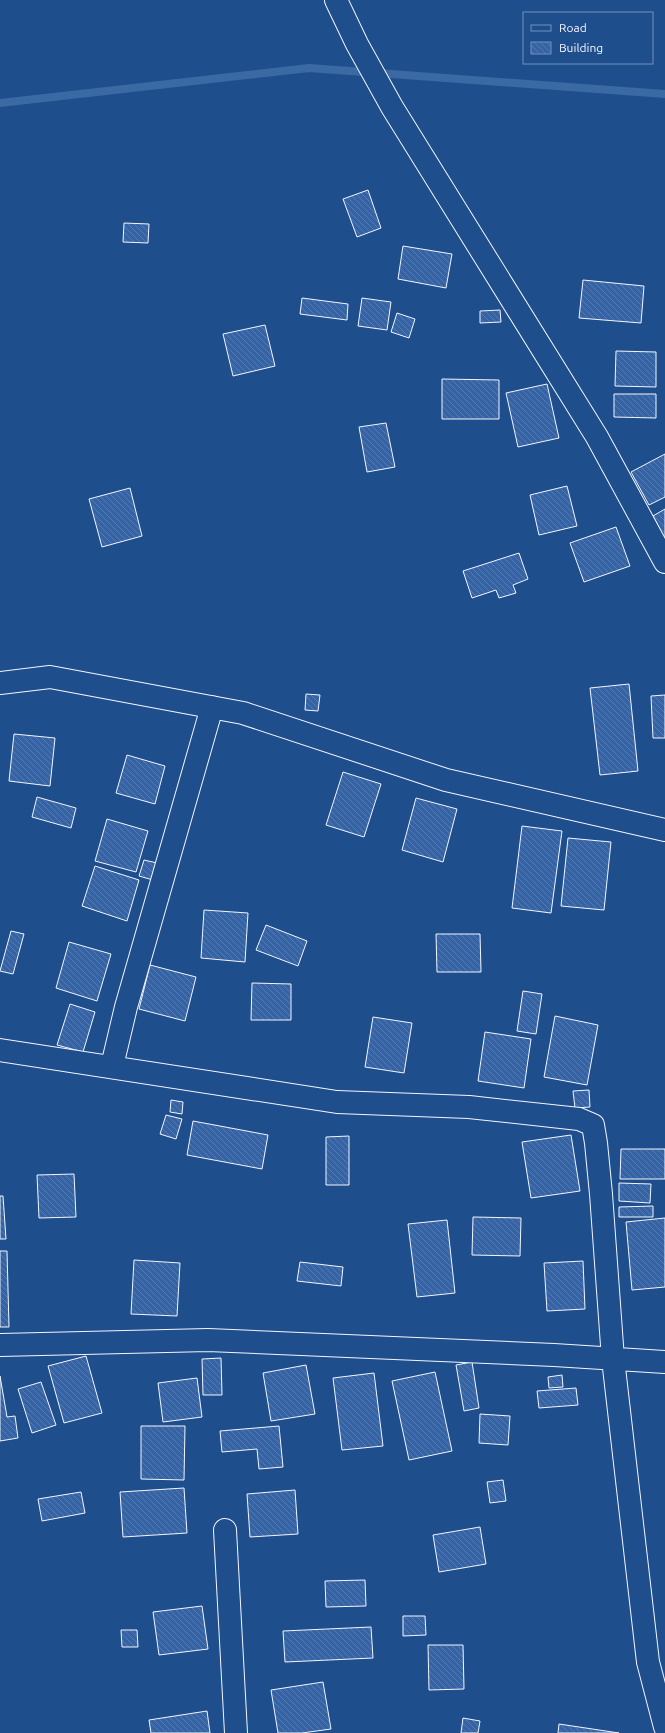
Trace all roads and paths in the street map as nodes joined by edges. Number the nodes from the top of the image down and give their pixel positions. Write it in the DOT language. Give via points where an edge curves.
graph roads {
  1 [pos="336,0"];
  2 [pos="665,562"];
  3 [pos="0,683"];
  4 [pos="212,707"];
  5 [pos="665,830"];
  6 [pos="0,1050"];
  7 [pos="112,1066"];
  8 [pos="0,1345"];
  9 [pos="613,1359"];
  10 [pos="665,1362"];
  11 [pos="224,1530"];
  12 [pos="665,1727"];
  13 [pos="236,1733"];
  1 -- 2 [label="street" via="392,107 597,437"];
  3 -- 4 [label="street" via="50,677"];
  4 -- 5 [label="street" via="243,713 446,780"];
  4 -- 7 [label="street" via="126,1007"];
  6 -- 7 [label="street"];
  7 -- 9 [label="street" via="337,1102 469,1107 579,1119 592,1125 602,1194"];
  8 -- 9 [label="street" via="208,1340"];
  9 -- 10 [label="street"];
  9 -- 12 [label="street" via="648,1662"];
  11 -- 13 [label="street"];
}
